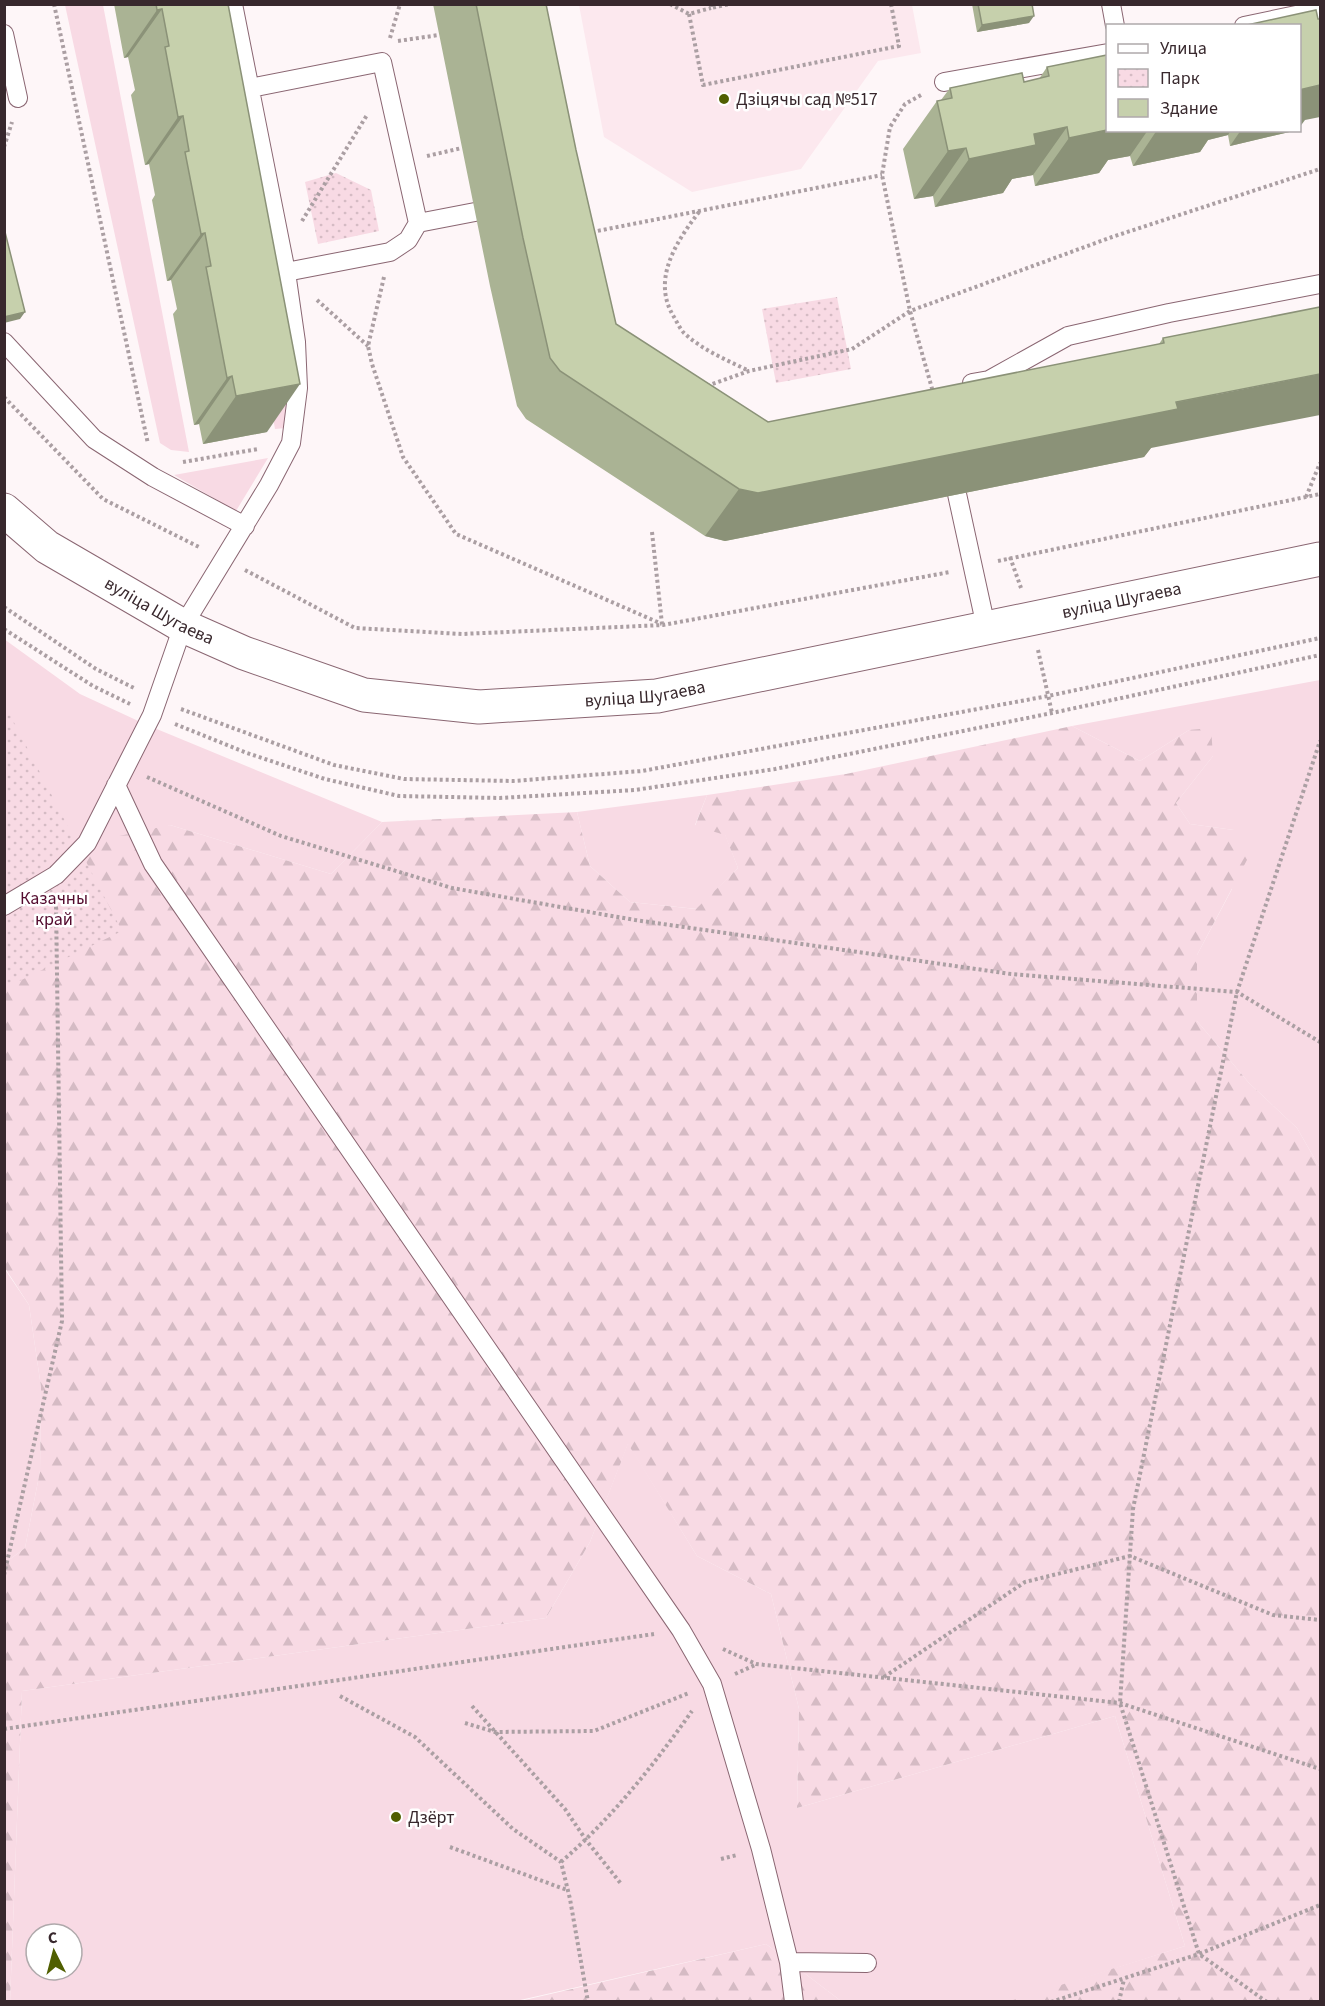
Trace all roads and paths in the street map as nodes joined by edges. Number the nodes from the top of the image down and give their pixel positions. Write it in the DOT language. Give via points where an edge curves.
graph roads {
  1 [pos="54,4"];
  2 [pos="233,4"];
  3 [pos="400,4"];
  4 [pos="670,4"];
  5 [pos="730,4"];
  6 [pos="891,4"];
  7 [pos="1111,4"];
  8 [pos="711,6"];
  9 [pos="1320,10"];
  10 [pos="689,14"];
  11 [pos="1115,24"];
  12 [pos="1254,24"];
  13 [pos="4,34"];
  14 [pos="439,35"];
  15 [pos="1106,53"];
  16 [pos="386,82"];
  17 [pos="944,82"];
  18 [pos="250,88"];
  19 [pos="18,98"];
  20 [pos="462,148"];
  21 [pos="404,160"];
  22 [pos="1320,169"];
  23 [pos="882,175"];
  24 [pos="700,211"];
  25 [pos="475,212"];
  26 [pos="418,223"];
  27 [pos="584,233"];
  28 [pos="390,252"];
  29 [pos="284,264"];
  30 [pos="1320,284"];
  31 [pos="910,311"];
  32 [pos="4,342"];
  33 [pos="368,346"];
  34 [pos="749,371"];
  35 [pos="702,388"];
  36 [pos="933,392"];
  37 [pos="4,397"];
  38 [pos="291,442"];
  39 [pos="149,451"];
  40 [pos="177,461"];
  41 [pos="1320,463"];
  42 [pos="957,494"];
  43 [pos="1320,495"];
  44 [pos="1306,497"];
  45 [pos="4,510"];
  46 [pos="245,526"];
  47 [pos="652,532"];
  48 [pos="224,559"];
  49 [pos="1320,559"];
  50 [pos="973,567"];
  51 [pos="663,625"];
  52 [pos="183,626"];
  53 [pos="986,627"];
  54 [pos="4,629"];
  55 [pos="1320,655"];
  56 [pos="152,715"];
  57 [pos="1320,741"];
  58 [pos="126,767"];
  59 [pos="116,785"];
  60 [pos="56,875"];
  61 [pos="4,906"];
  62 [pos="1237,992"];
  63 [pos="1320,1042"];
  64 [pos="1130,1556"];
  65 [pos="4,1575"];
  66 [pos="1320,1620"];
  67 [pos="681,1630"];
  68 [pos="756,1664"];
  69 [pos="883,1678"];
  70 [pos="712,1684"];
  71 [pos="340,1696"];
  72 [pos="1120,1703"];
  73 [pos="472,1706"];
  74 [pos="465,1724"];
  75 [pos="4,1729"];
  76 [pos="495,1732"];
  77 [pos="1320,1769"];
  78 [pos="586,1840"];
  79 [pos="450,1848"];
  80 [pos="561,1862"];
  81 [pos="622,1885"];
  82 [pos="567,1890"];
  83 [pos="1320,1905"];
  84 [pos="1199,1954"];
  85 [pos="789,1962"];
  86 [pos="867,1963"];
  87 [pos="1125,1978"];
  88 [pos="588,2001"];
  89 [pos="794,2001"];
  90 [pos="1051,2001"];
  91 [pos="1119,2001"];
  92 [pos="1267,2001"];
  1 -- 39 [label="path"];
  2 -- 18 [label="lane"];
  3 -- 14 [label="path" via="388,42"];
  4 -- 10 [label="path"];
  5 -- 8 [label="path"];
  6 -- 10 [label="path" via="899,46 703,85"];
  7 -- 11 [label="lane"];
  8 -- 10 [label="path"];
  9 -- 12 [label="lane"];
  13 -- 19 [label="lane"];
  15 -- 17 [label="lane"];
  16 -- 18 [label="lane" via="382,62"];
  16 -- 21 [label="lane"];
  16 -- 29 [label="path"];
  17 -- 23 [label="path" via="905,104 891,127"];
  18 -- 29 [label="lane"];
  20 -- 21 [label="path"];
  21 -- 26 [label="lane"];
  22 -- 31 [label="path" via="1112,237"];
  23 -- 24 [label="path"];
  23 -- 31 [label="path"];
  24 -- 27 [label="path"];
  24 -- 34 [label="path" via="670,257 665,281 667,305 683,332 708,351"];
  25 -- 26 [label="lane"];
  26 -- 28 [label="lane" via="408,240"];
  28 -- 29 [label="lane"];
  28 -- 33 [label="path"];
  29 -- 33 [label="path"];
  29 -- 38 [label="lane" via="296,342 298,388"];
  30 -- 36 [label="lane" via="1068,336 989,380"];
  31 -- 34 [label="path" via="852,349"];
  31 -- 36 [label="path"];
  32 -- 46 [label="lane" via="94,439 153,477"];
  33 -- 51 [label="path" via="403,457 456,534"];
  34 -- 35 [label="path"];
  37 -- 48 [label="path" via="103,499"];
  38 -- 40 [label="path"];
  38 -- 46 [label="lane"];
  41 -- 44 [label="path"];
  42 -- 50 [label="lane"];
  43 -- 44 [label="path"];
  44 -- 50 [label="path"];
  45 -- 52 [label="street, вуліца Шугаева" via="47,547"];
  46 -- 48 [label="lane"];
  47 -- 51 [label="path"];
  48 -- 51 [label="path" via="355,628 462,634"];
  48 -- 52 [label="lane"];
  49 -- 53 [label="street, вуліца Шугаева"];
  50 -- 51 [label="path"];
  50 -- 53 [label="lane"];
  52 -- 53 [label="street, вуліца Шугаева" via="244,653 364,695 479,707 657,696"];
  52 -- 56 [label="lane"];
  54 -- 56 [label="path" via="93,686"];
  55 -- 56 [label="path" via="775,769 635,790 500,798 399,796 325,779"];
  56 -- 58 [label="lane"];
  57 -- 62 [label="path"];
  58 -- 59 [label="lane"];
  58 -- 62 [label="path" via="281,836 452,888 635,920 1011,974"];
  59 -- 60 [label="lane" via="87,843"];
  59 -- 67 [label="lane" via="153,864"];
  60 -- 61 [label="lane"];
  60 -- 65 [label="path" via="62,1322"];
  62 -- 63 [label="path"];
  62 -- 64 [label="path" via="1133,1509"];
  64 -- 66 [label="path" via="1273,1615"];
  64 -- 69 [label="path" via="1025,1582"];
  64 -- 72 [label="path"];
  67 -- 68 [label="path"];
  67 -- 70 [label="lane"];
  67 -- 75 [label="path"];
  68 -- 69 [label="path"];
  68 -- 70 [label="path"];
  69 -- 72 [label="path"];
  70 -- 76 [label="path" via="594,1731"];
  70 -- 78 [label="path" via="652,1767"];
  70 -- 85 [label="lane" via="761,1849"];
  71 -- 80 [label="path" via="415,1737 513,1829"];
  72 -- 77 [label="path"];
  72 -- 84 [label="path"];
  73 -- 76 [label="path"];
  74 -- 76 [label="path"];
  76 -- 78 [label="path" via="565,1809"];
  78 -- 80 [label="path"];
  78 -- 81 [label="path"];
  79 -- 82 [label="path"];
  80 -- 82 [label="path"];
  82 -- 88 [label="path"];
  83 -- 84 [label="path"];
  84 -- 87 [label="path"];
  84 -- 92 [label="path"];
  85 -- 86 [label="lane"];
  85 -- 89 [label="lane"];
  87 -- 90 [label="path"];
  87 -- 91 [label="path"];
}
